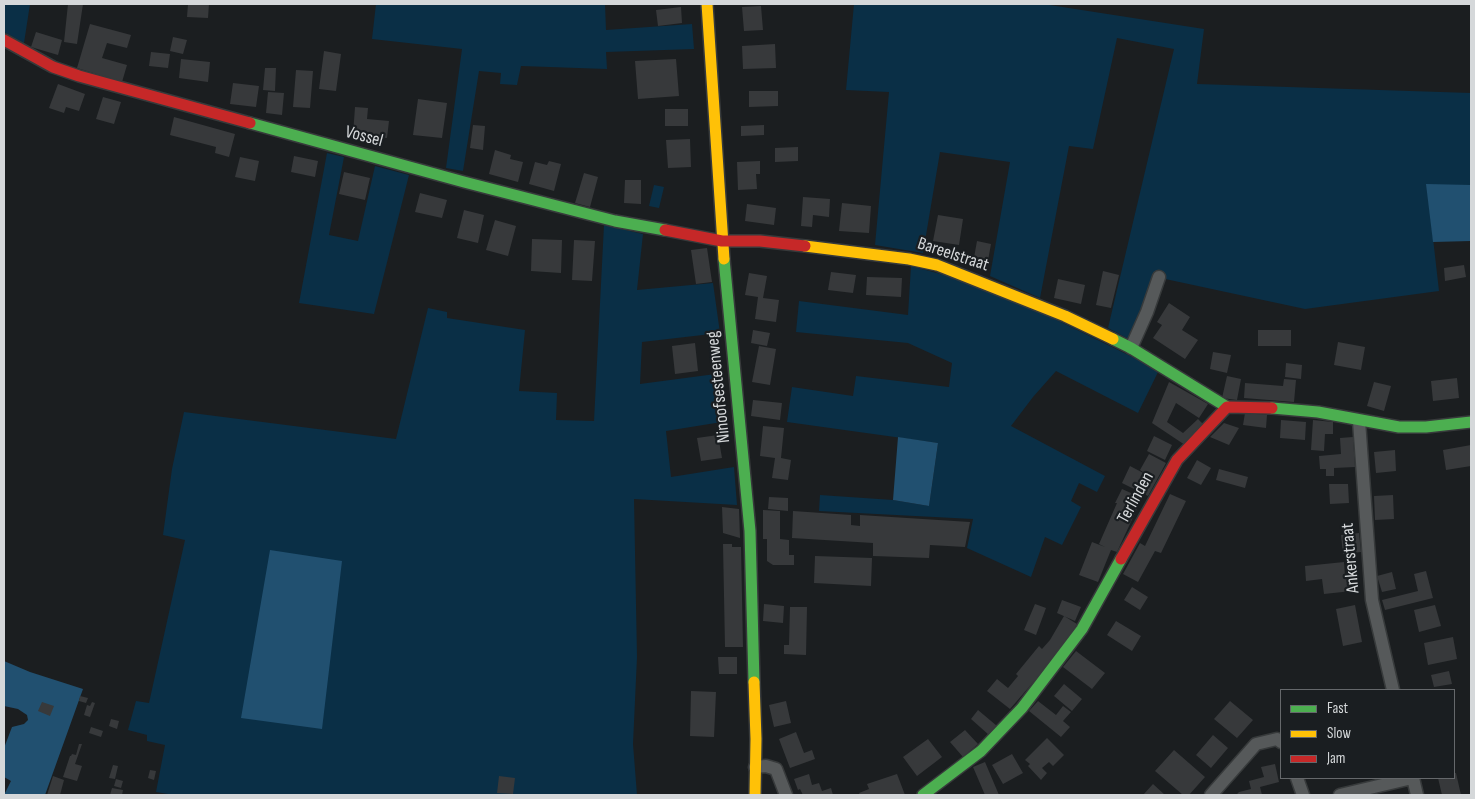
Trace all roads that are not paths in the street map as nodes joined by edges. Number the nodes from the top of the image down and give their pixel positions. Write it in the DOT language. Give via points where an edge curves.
graph roads {
  1 [pos="707,4"];
  2 [pos="4,40"];
  3 [pos="722,241"];
  4 [pos="1159,277"];
  5 [pos="1131,348"];
  6 [pos="1227,407"];
  7 [pos="1359,421"];
  8 [pos="1471,422"];
  9 [pos="1393,689"];
  10 [pos="1280,741"];
  11 [pos="755,767"];
  12 [pos="1297,779"];
  13 [pos="1409,779"];
  14 [pos="1413,779"];
  15 [pos="755,795"];
  16 [pos="786,795"];
  17 [pos="923,795"];
  18 [pos="1211,795"];
  19 [pos="1302,795"];
  20 [pos="1340,795"];
  21 [pos="1417,795"];
  1 -- 3 [label="street, Ninoofsesteenweg"];
  2 -- 3 [label="street, Vossel" via="53,67 79,76 482,187 615,221"];
  3 -- 5 [label="street, Bareelstraat" via="770,242 937,265 1065,316"];
  3 -- 11 [label="street, Ninoofsesteenweg" via="750,531"];
  4 -- 5 [label="street"];
  5 -- 6 [label="street, Bareelstraat"];
  6 -- 7 [label="street" via="1251,406 1330,414"];
  6 -- 17 [label="street, Terlinden" via="1177,460 1082,629 1064,654 1005,727 969,761"];
  7 -- 8 [label="street" via="1399,427"];
  7 -- 9 [label="street, Ankerstraat" via="1372,600"];
  10 -- 18 [label="street" via="1277,738 1256,744"];
  11 -- 15 [label="street, Ninoofsesteenweg"];
  11 -- 16 [label="street" via="776,769"];
  12 -- 19 [label="street"];
  13 -- 20 [label="street"];
  14 -- 21 [label="street"];
}
